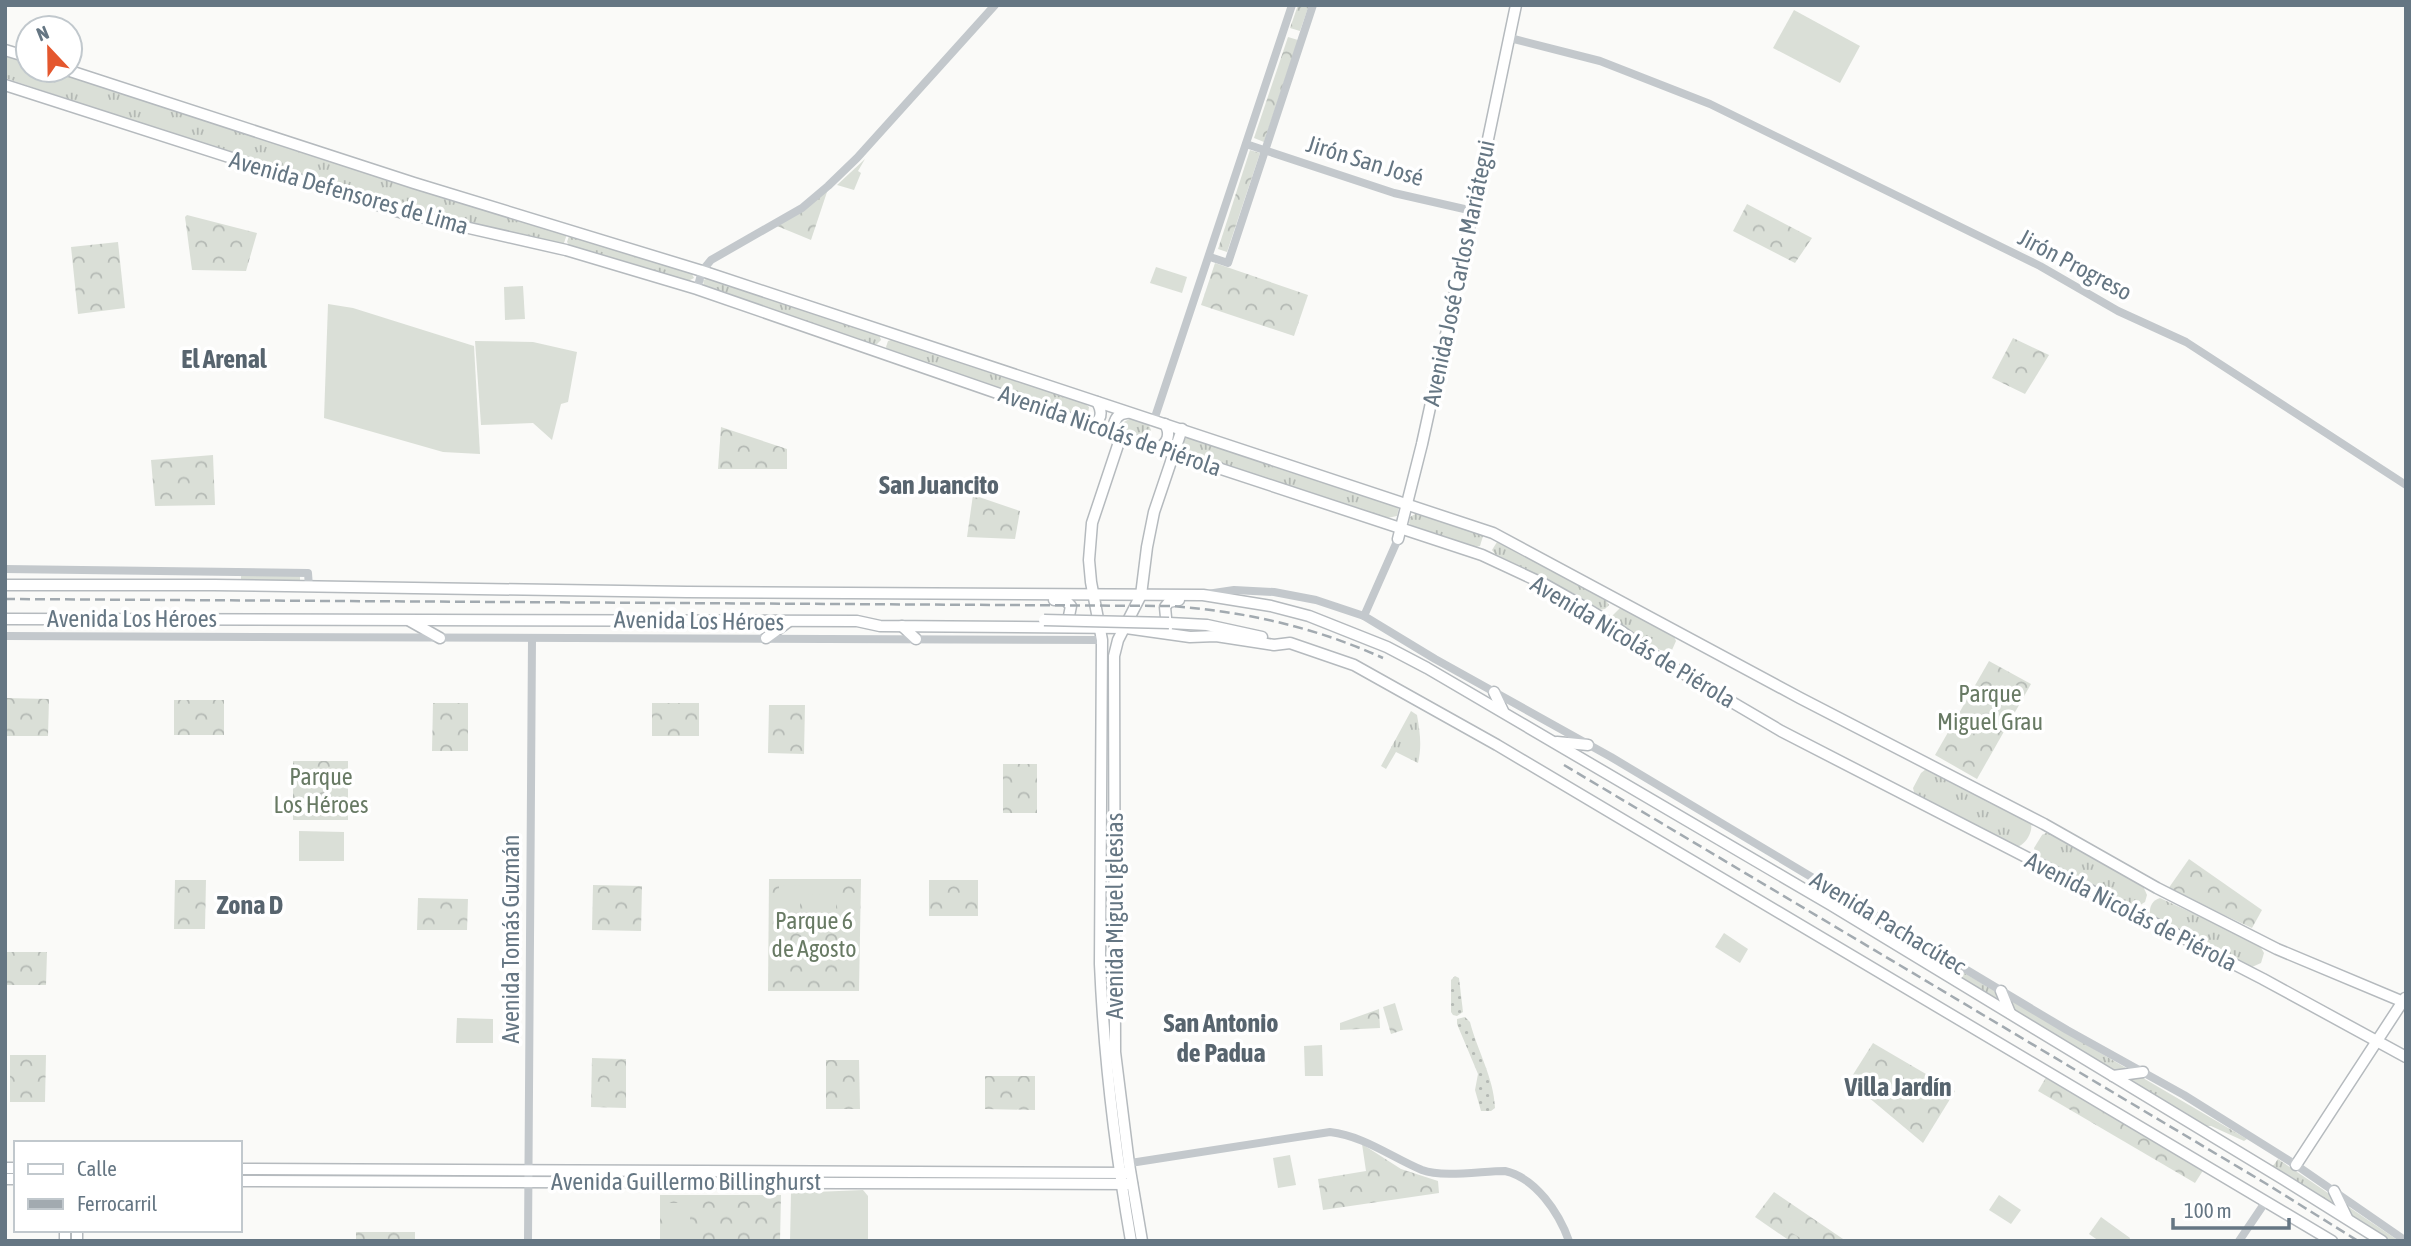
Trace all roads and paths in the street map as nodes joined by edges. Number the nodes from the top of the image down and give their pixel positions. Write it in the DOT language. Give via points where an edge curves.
graph roads {
  1 [pos="995,5"];
  2 [pos="1292,5"];
  3 [pos="1313,5"];
  4 [pos="1516,5"];
  5 [pos="1510,38"];
  6 [pos="84,76"];
  7 [pos="5,85"];
  8 [pos="1247,144"];
  9 [pos="1265,151"];
  10 [pos="1474,211"];
  11 [pos="1210,257"];
  12 [pos="702,271"];
  13 [pos="697,289"];
  14 [pos="1097,402"];
  15 [pos="1129,413"];
  16 [pos="1154,420"];
  17 [pos="1165,424"];
  18 [pos="1090,425"];
  19 [pos="1182,429"];
  20 [pos="1121,436"];
  21 [pos="1158,448"];
  22 [pos="1174,453"];
  23 [pos="2406,485"];
  24 [pos="1407,505"];
  25 [pos="1401,527"];
  26 [pos="1398,539"];
  27 [pos="5,569"];
  28 [pos="5,585"];
  29 [pos="309,587"];
  30 [pos="1019,594"];
  31 [pos="1093,595"];
  32 [pos="1139,595"];
  33 [pos="1201,595"];
  34 [pos="1364,616"];
  35 [pos="5,619"];
  36 [pos="410,620"];
  37 [pos="857,621"];
  38 [pos="788,622"];
  39 [pos="1099,623"];
  40 [pos="902,626"];
  41 [pos="1067,627"];
  42 [pos="1126,628"];
  43 [pos="1169,635"];
  44 [pos="5,636"];
  45 [pos="439,638"];
  46 [pos="532,638"];
  47 [pos="766,638"];
  48 [pos="916,639"];
  49 [pos="1102,640"];
  50 [pos="1290,643"];
  51 [pos="1387,647"];
  52 [pos="1383,681"];
  53 [pos="1493,692"];
  54 [pos="1102,698"];
  55 [pos="1114,698"];
  56 [pos="1504,712"];
  57 [pos="1555,742"];
  58 [pos="1588,745"];
  59 [pos="1101,806"];
  60 [pos="1115,806"];
  61 [pos="2001,991"];
  62 [pos="2405,1001"];
  63 [pos="2010,1013"];
  64 [pos="2376,1041"];
  65 [pos="2406,1057"];
  66 [pos="2143,1072"];
  67 [pos="2113,1076"];
  68 [pos="2296,1165"];
  69 [pos="242,1169"];
  70 [pos="1125,1174"];
  71 [pos="530,1176"];
  72 [pos="242,1181"];
  73 [pos="2334,1191"];
  74 [pos="2266,1201"];
  75 [pos="2348,1218"];
  76 [pos="528,1241"];
  77 [pos="1131,1241"];
  78 [pos="1142,1241"];
  79 [pos="1569,1241"];
  80 [pos="2239,1241"];
  81 [pos="2332,1241"];
  82 [pos="2382,1241"];
  83 [pos="2406,1241"];
  1 -- 12 [label="street" via="828,186 802,208 711,260"];
  2 -- 8 [label="street"];
  3 -- 9 [label="street"];
  4 -- 5 [label="main road, Avenida José Carlos Mariátegui"];
  5 -- 10 [label="main road, Avenida José Carlos Mariátegui"];
  5 -- 23 [label="street, Jirón Progreso" via="1600,61 1710,104 2040,266 2118,311 2186,342"];
  6 -- 12 [label="main road, Avenida Defensores de Lima"];
  7 -- 13 [label="main road, Avenida Defensores de Lima" via="403,213 566,250"];
  8 -- 9 [label="street, Jirón San José"];
  8 -- 11 [label="street"];
  9 -- 10 [label="street, Jirón San José" via="1394,192"];
  9 -- 11 [label="street" via="1228,263"];
  10 -- 24 [label="main road, Avenida José Carlos Mariátegui"];
  11 -- 16 [label="street"];
  12 -- 13 [label="street"];
  12 -- 14 [label="main road, Avenida Nicolás de Piérola"];
  13 -- 18 [label="main road, Avenida Nicolás de Piérola"];
  14 -- 15 [label="main road, Avenida Nicolás de Piérola"];
  14 -- 18 [label="main road" via="1101,416"];
  15 -- 16 [label="main road, Avenida Nicolás de Piérola"];
  15 -- 20 [label="main road, Avenida Miguel Iglesias" via="1115,421"];
  16 -- 17 [label="main road, Avenida Nicolás de Piérola"];
  17 -- 19 [label="main road, Avenida Nicolás de Piérola"];
  17 -- 21 [label="main road" via="1168,437"];
  18 -- 20 [label="main road, Avenida Nicolás de Piérola"];
  19 -- 22 [label="main road, Avenida Miguel Iglesias"];
  19 -- 24 [label="main road, Avenida Nicolás de Piérola"];
  20 -- 21 [label="main road, Avenida Nicolás de Piérola"];
  20 -- 31 [label="main road, Avenida Miguel Iglesias" via="1092,523 1089,560"];
  21 -- 22 [label="main road, Avenida Nicolás de Piérola"];
  22 -- 25 [label="main road, Avenida Nicolás de Piérola"];
  22 -- 32 [label="main road, Avenida Miguel Iglesias" via="1154,512"];
  24 -- 25 [label="main road, Avenida José Carlos Mariátegui"];
  24 -- 62 [label="main road, Avenida Nicolás de Piérola" via="1493,533 2045,824 2157,888 2277,949"];
  25 -- 26 [label="main road, Avenida José Carlos Mariátegui"];
  25 -- 64 [label="main road, Avenida Nicolás de Piérola" via="1482,555 1545,584 1781,731"];
  26 -- 34 [label="street"];
  27 -- 29 [label="street, Avenida Los Héroes" via="308,573"];
  28 -- 29 [label="main road, Avenida Los Héroes"];
  29 -- 30 [label="main road, Avenida Los Héroes"];
  30 -- 31 [label="main road, Avenida Los Héroes"];
  30 -- 41 [label="main road" via="1030,600 1068,602"];
  31 -- 32 [label="main road, Avenida Los Héroes"];
  31 -- 39 [label="main road, Avenida Miguel Iglesias"];
  32 -- 33 [label="main road, Avenida Los Héroes"];
  32 -- 39 [label="main road" via="1132,601 1102,603"];
  32 -- 42 [label="main road, Avenida Miguel Iglesias"];
  33 -- 34 [label="street, Avenida Los Héroes" via="1234,590 1275,592"];
  33 -- 43 [label="main road" via="1166,605"];
  33 -- 51 [label="main road, Avenida Los Héroes" via="1309,616"];
  34 -- 53 [label="street, Avenida Pachacútec"];
  35 -- 36 [label="main road, Avenida Los Héroes"];
  36 -- 38 [label="main road, Avenida Los Héroes"];
  36 -- 45 [label="main road"];
  37 -- 38 [label="main road, Avenida Los Héroes"];
  37 -- 40 [label="main road, Avenida Los Héroes"];
  37 -- 50 [label="main road, bridge" via="1169,623 1207,625"];
  38 -- 47 [label="main road"];
  39 -- 41 [label="main road, Avenida Los Héroes"];
  39 -- 42 [label="main road, Avenida Los Héroes"];
  39 -- 49 [label="main road, Avenida Miguel Iglesias"];
  40 -- 41 [label="main road, Avenida Los Héroes"];
  40 -- 48 [label="main road"];
  42 -- 43 [label="main road, Avenida Los Héroes"];
  42 -- 55 [label="main road, Avenida Miguel Iglesias" via="1114,656"];
  43 -- 50 [label="main road, Avenida Los Héroes"];
  44 -- 45 [label="street, Avenida Los Héroes"];
  45 -- 46 [label="street, Avenida Los Héroes"];
  46 -- 47 [label="street, Avenida Los Héroes"];
  46 -- 71 [label="street, Avenida Tomás Guzmán"];
  47 -- 48 [label="street, Avenida Los Héroes"];
  48 -- 49 [label="street, Avenida Los Héroes"];
  49 -- 54 [label="main road, Avenida Miguel Iglesias"];
  50 -- 52 [label="main road, Avenida Los Héroes" via="1354,665"];
  51 -- 56 [label="main road, Avenida Pachacútec"];
  52 -- 74 [label="main road, Avenida Pachacútec"];
  53 -- 56 [label="main road"];
  53 -- 58 [label="street, Avenida Pachacútec"];
  54 -- 55 [label="main road" via="1107,694"];
  54 -- 59 [label="main road, Avenida Miguel Iglesias"];
  55 -- 60 [label="main road, Avenida Miguel Iglesias"];
  56 -- 57 [label="main road, Avenida Pachacútec"];
  57 -- 58 [label="main road"];
  57 -- 63 [label="main road, Avenida Pachacútec"];
  58 -- 61 [label="street, Avenida Pachacútec"];
  59 -- 60 [label="main road"];
  59 -- 70 [label="main road, Avenida Miguel Iglesias" via="1102,1017 1112,1115"];
  60 -- 70 [label="main road, Avenida Miguel Iglesias" via="1115,1052"];
  61 -- 63 [label="main road"];
  61 -- 66 [label="street, Avenida Pachacútec"];
  62 -- 64 [label="main road"];
  63 -- 67 [label="main road, Avenida Pachacútec"];
  64 -- 65 [label="main road, Avenida Nicolás de Piérola"];
  64 -- 68 [label="main road"];
  66 -- 67 [label="main road"];
  66 -- 68 [label="street, Avenida Pachacútec"];
  67 -- 75 [label="main road, Avenida Pachacútec"];
  68 -- 73 [label="street, Avenida Pachacútec"];
  69 -- 71 [label="main road, Avenida Guillermo Billinghurst"];
  70 -- 71 [label="main road, Avenida Guillermo Billinghurst"];
  70 -- 77 [label="main road, Avenida Miguel Iglesias"];
  70 -- 78 [label="main road, Avenida Miguel Iglesias"];
  70 -- 79 [label="street" via="1331,1132 1349,1135 1425,1171 1513,1173 1542,1195"];
  71 -- 72 [label="main road, Avenida Guillermo Billinghurst"];
  71 -- 76 [label="street, Avenida Tomás Guzmán"];
  73 -- 75 [label="main road"];
  73 -- 83 [label="street, Avenida Pachacútec"];
  74 -- 80 [label="street"];
  74 -- 81 [label="main road, Avenida Pachacútec"];
  75 -- 82 [label="main road, Avenida Pachacútec"];
}
